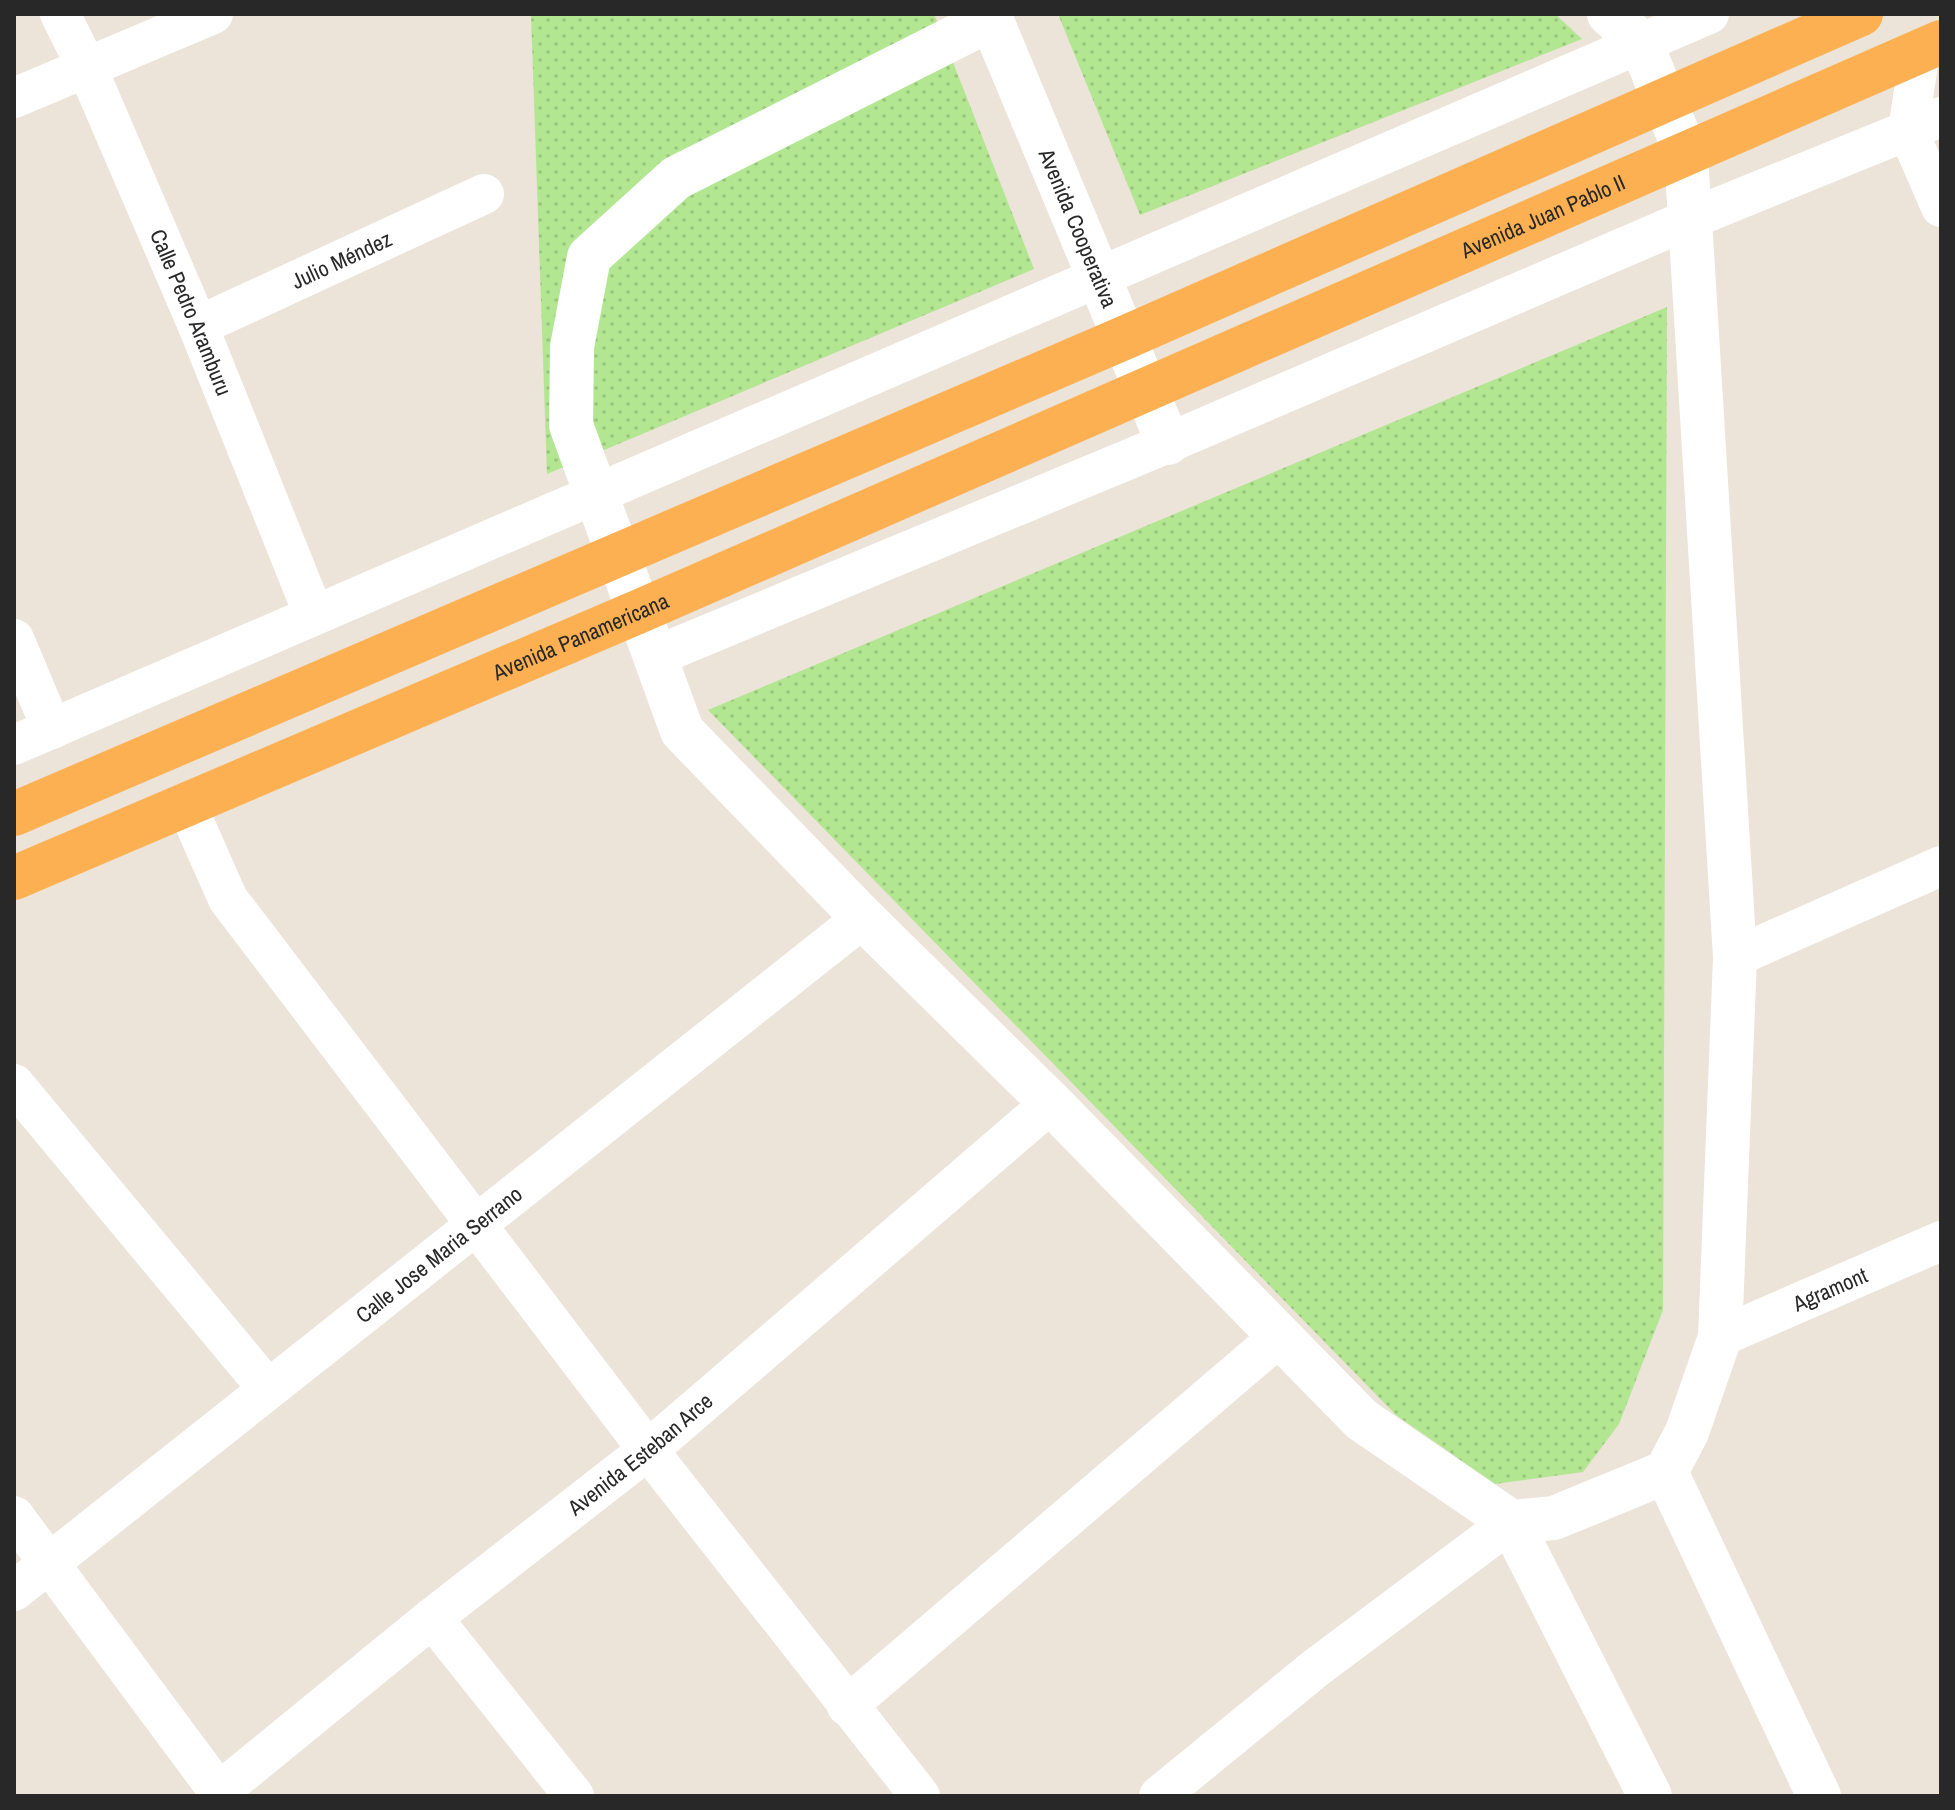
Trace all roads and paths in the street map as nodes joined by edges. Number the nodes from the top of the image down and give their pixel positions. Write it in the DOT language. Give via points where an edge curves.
graph roads {
  1 [pos="60,14"];
  2 [pos="213,14"];
  3 [pos="1609,14"];
  4 [pos="1709,14"];
  5 [pos="1861,14"];
  6 [pos="990,17"];
  7 [pos="1641,43"];
  8 [pos="1931,46"];
  9 [pos="87,68"];
  10 [pos="14,98"];
  11 [pos="1666,100"];
  12 [pos="1925,124"];
  13 [pos="1686,154"];
  14 [pos="484,194"];
  15 [pos="1941,207"];
  16 [pos="1690,219"];
  17 [pos="1099,276"];
  18 [pos="198,326"];
  19 [pos="1124,338"];
  20 [pos="1146,391"];
  21 [pos="1168,443"];
  22 [pos="597,493"];
  23 [pos="619,554"];
  24 [pos="640,611"];
  25 [pos="314,615"];
  26 [pos="14,639"];
  27 [pos="656,656"];
  28 [pos="52,729"];
  29 [pos="14,745"];
  30 [pos="186,804"];
  31 [pos="14,814"];
  32 [pos="1941,866"];
  33 [pos="14,878"];
  34 [pos="863,918"];
  35 [pos="1735,957"];
  36 [pos="14,1084"];
  37 [pos="1051,1103"];
  38 [pos="476,1225"];
  39 [pos="1941,1241"];
  40 [pos="1279,1337"];
  41 [pos="1720,1337"];
  42 [pos="268,1389"];
  43 [pos="648,1450"];
  44 [pos="1666,1472"];
  45 [pos="14,1516"];
  46 [pos="1511,1522"];
  47 [pos="49,1563"];
  48 [pos="14,1591"];
  49 [pos="432,1618"];
  50 [pos="847,1706"];
  51 [pos="1638,1791"];
  52 [pos="220,1794"];
  53 [pos="574,1796"];
  54 [pos="920,1796"];
  55 [pos="1159,1796"];
  56 [pos="1819,1796"];
  1 -- 9 [label="street, Calle Pedro Aramburu"];
  2 -- 9 [label="street"];
  3 -- 7 [label="street"];
  4 -- 7 [label="street"];
  5 -- 11 [label="highway"];
  6 -- 17 [label="street, Avenida Cooperativa"];
  6 -- 22 [label="street" via="676,178 589,257 572,347 571,425"];
  7 -- 11 [label="street"];
  7 -- 17 [label="street"];
  8 -- 12 [label="street"];
  8 -- 13 [label="highway, Avenida Juan Pablo II"];
  9 -- 10 [label="street"];
  9 -- 18 [label="street, Calle Pedro Aramburu"];
  11 -- 13 [label="street"];
  11 -- 19 [label="highway"];
  12 -- 15 [label="street"];
  12 -- 16 [label="street"];
  13 -- 16 [label="street"];
  13 -- 20 [label="highway, Avenida Juan Pablo II"];
  14 -- 18 [label="street, Julio Méndez"];
  16 -- 21 [label="street"];
  16 -- 35 [label="street"];
  17 -- 19 [label="street, Avenida Cooperativa"];
  17 -- 22 [label="street"];
  18 -- 25 [label="street, Calle Pedro Aramburu"];
  19 -- 20 [label="street, Avenida Cooperativa"];
  19 -- 23 [label="highway"];
  20 -- 21 [label="street, Avenida Cooperativa"];
  20 -- 24 [label="highway, Avenida Panamericana"];
  21 -- 27 [label="street"];
  22 -- 23 [label="street"];
  22 -- 25 [label="street"];
  23 -- 24 [label="street"];
  23 -- 31 [label="highway"];
  24 -- 27 [label="street"];
  24 -- 30 [label="highway, Avenida Panamericana"];
  25 -- 28 [label="street"];
  26 -- 28 [label="street"];
  27 -- 34 [label="street" via="682,731"];
  28 -- 29 [label="street"];
  30 -- 33 [label="highway, Avenida Panamericana"];
  30 -- 38 [label="street" via="228,899"];
  32 -- 35 [label="street"];
  34 -- 37 [label="street"];
  34 -- 38 [label="street, Calle Jose Maria Serrano"];
  35 -- 41 [label="street"];
  36 -- 42 [label="street"];
  37 -- 40 [label="street"];
  37 -- 43 [label="street, Avenida Esteban Arce"];
  38 -- 42 [label="street, Calle Jose Maria Serrano"];
  38 -- 43 [label="street"];
  39 -- 41 [label="street, Agramont"];
  40 -- 46 [label="street" via="1362,1420"];
  40 -- 50 [label="street"];
  41 -- 44 [label="street" via="1687,1432"];
  42 -- 47 [label="street, Calle Jose Maria Serrano"];
  43 -- 49 [label="street, Avenida Esteban Arce"];
  43 -- 50 [label="street"];
  44 -- 46 [label="street" via="1554,1518"];
  44 -- 56 [label="street"];
  45 -- 47 [label="street"];
  46 -- 51 [label="street"];
  46 -- 55 [label="street" via="1317,1667"];
  47 -- 48 [label="street, Calle Jose Maria Serrano"];
  47 -- 52 [label="street"];
  49 -- 52 [label="street, Avenida Esteban Arce"];
  49 -- 53 [label="street"];
  50 -- 54 [label="street"];
}
